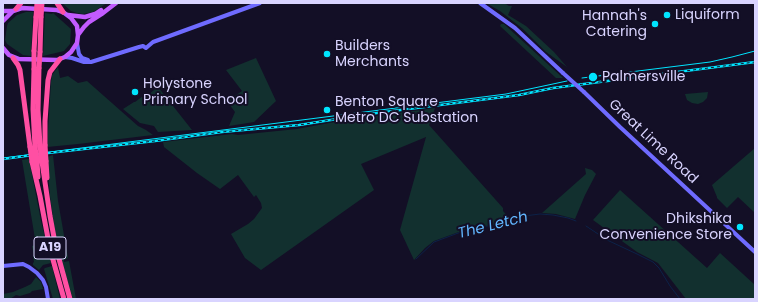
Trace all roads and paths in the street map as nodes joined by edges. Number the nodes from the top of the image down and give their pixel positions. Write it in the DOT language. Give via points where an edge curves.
graph roads {
  1 [pos="21,3"];
  2 [pos="37,3"];
  3 [pos="42,3"];
  4 [pos="57,3"];
  5 [pos="111,3"];
  6 [pos="116,3"];
  7 [pos="260,3"];
  8 [pos="480,3"];
  9 [pos="14,10"];
  10 [pos="3,11"];
  11 [pos="65,13"];
  12 [pos="39,17"];
  13 [pos="3,21"];
  14 [pos="78,35"];
  15 [pos="77,43"];
  16 [pos="3,48"];
  17 [pos="3,54"];
  18 [pos="11,56"];
  19 [pos="62,58"];
  20 [pos="96,60"];
  21 [pos="38,146"];
  22 [pos="39,162"];
  23 [pos="755,252"];
  24 [pos="3,266"];
  25 [pos="48,299"];
  26 [pos="64,299"];
  27 [pos="70,299"];
  1 -- 9 [label="highway"];
  2 -- 12 [label="highway, A19, bridge"];
  3 -- 12 [label="highway, A19, bridge"];
  4 -- 11 [label="highway"];
  5 -- 11 [label="main road" via="90,16 80,17"];
  6 -- 14 [label="main road" via="89,22"];
  7 -- 20 [label="main road" via="153,42 146,48 139,46"];
  8 -- 23 [label="main road, Great Lime Road, bridge" via="515,28"];
  9 -- 10 [label="main road"];
  9 -- 11 [label="main road" via="51,9"];
  9 -- 13 [label="main road"];
  11 -- 14 [label="main road" via="76,24"];
  12 -- 21 [label="highway, A19, bridge" via="33,103"];
  14 -- 15 [label="main road"];
  15 -- 19 [label="main road" via="71,52"];
  15 -- 20 [label="main road" via="82,58"];
  16 -- 18 [label="main road"];
  17 -- 18 [label="main road"];
  18 -- 19 [label="main road" via="24,60 52,61"];
  18 -- 21 [label="highway" via="20,70"];
  19 -- 20 [label="main road" via="89,62"];
  19 -- 21 [label="highway" via="50,72 45,120"];
  21 -- 22 [label="highway, A19, bridge"];
  21 -- 22 [label="highway, bridge"];
  22 -- 26 [label="highway, A19" via="40,196 50,249"];
  22 -- 27 [label="highway, A19" via="56,248"];
  24 -- 25 [label="main road" via="23,264 29,267 43,280"];
}
